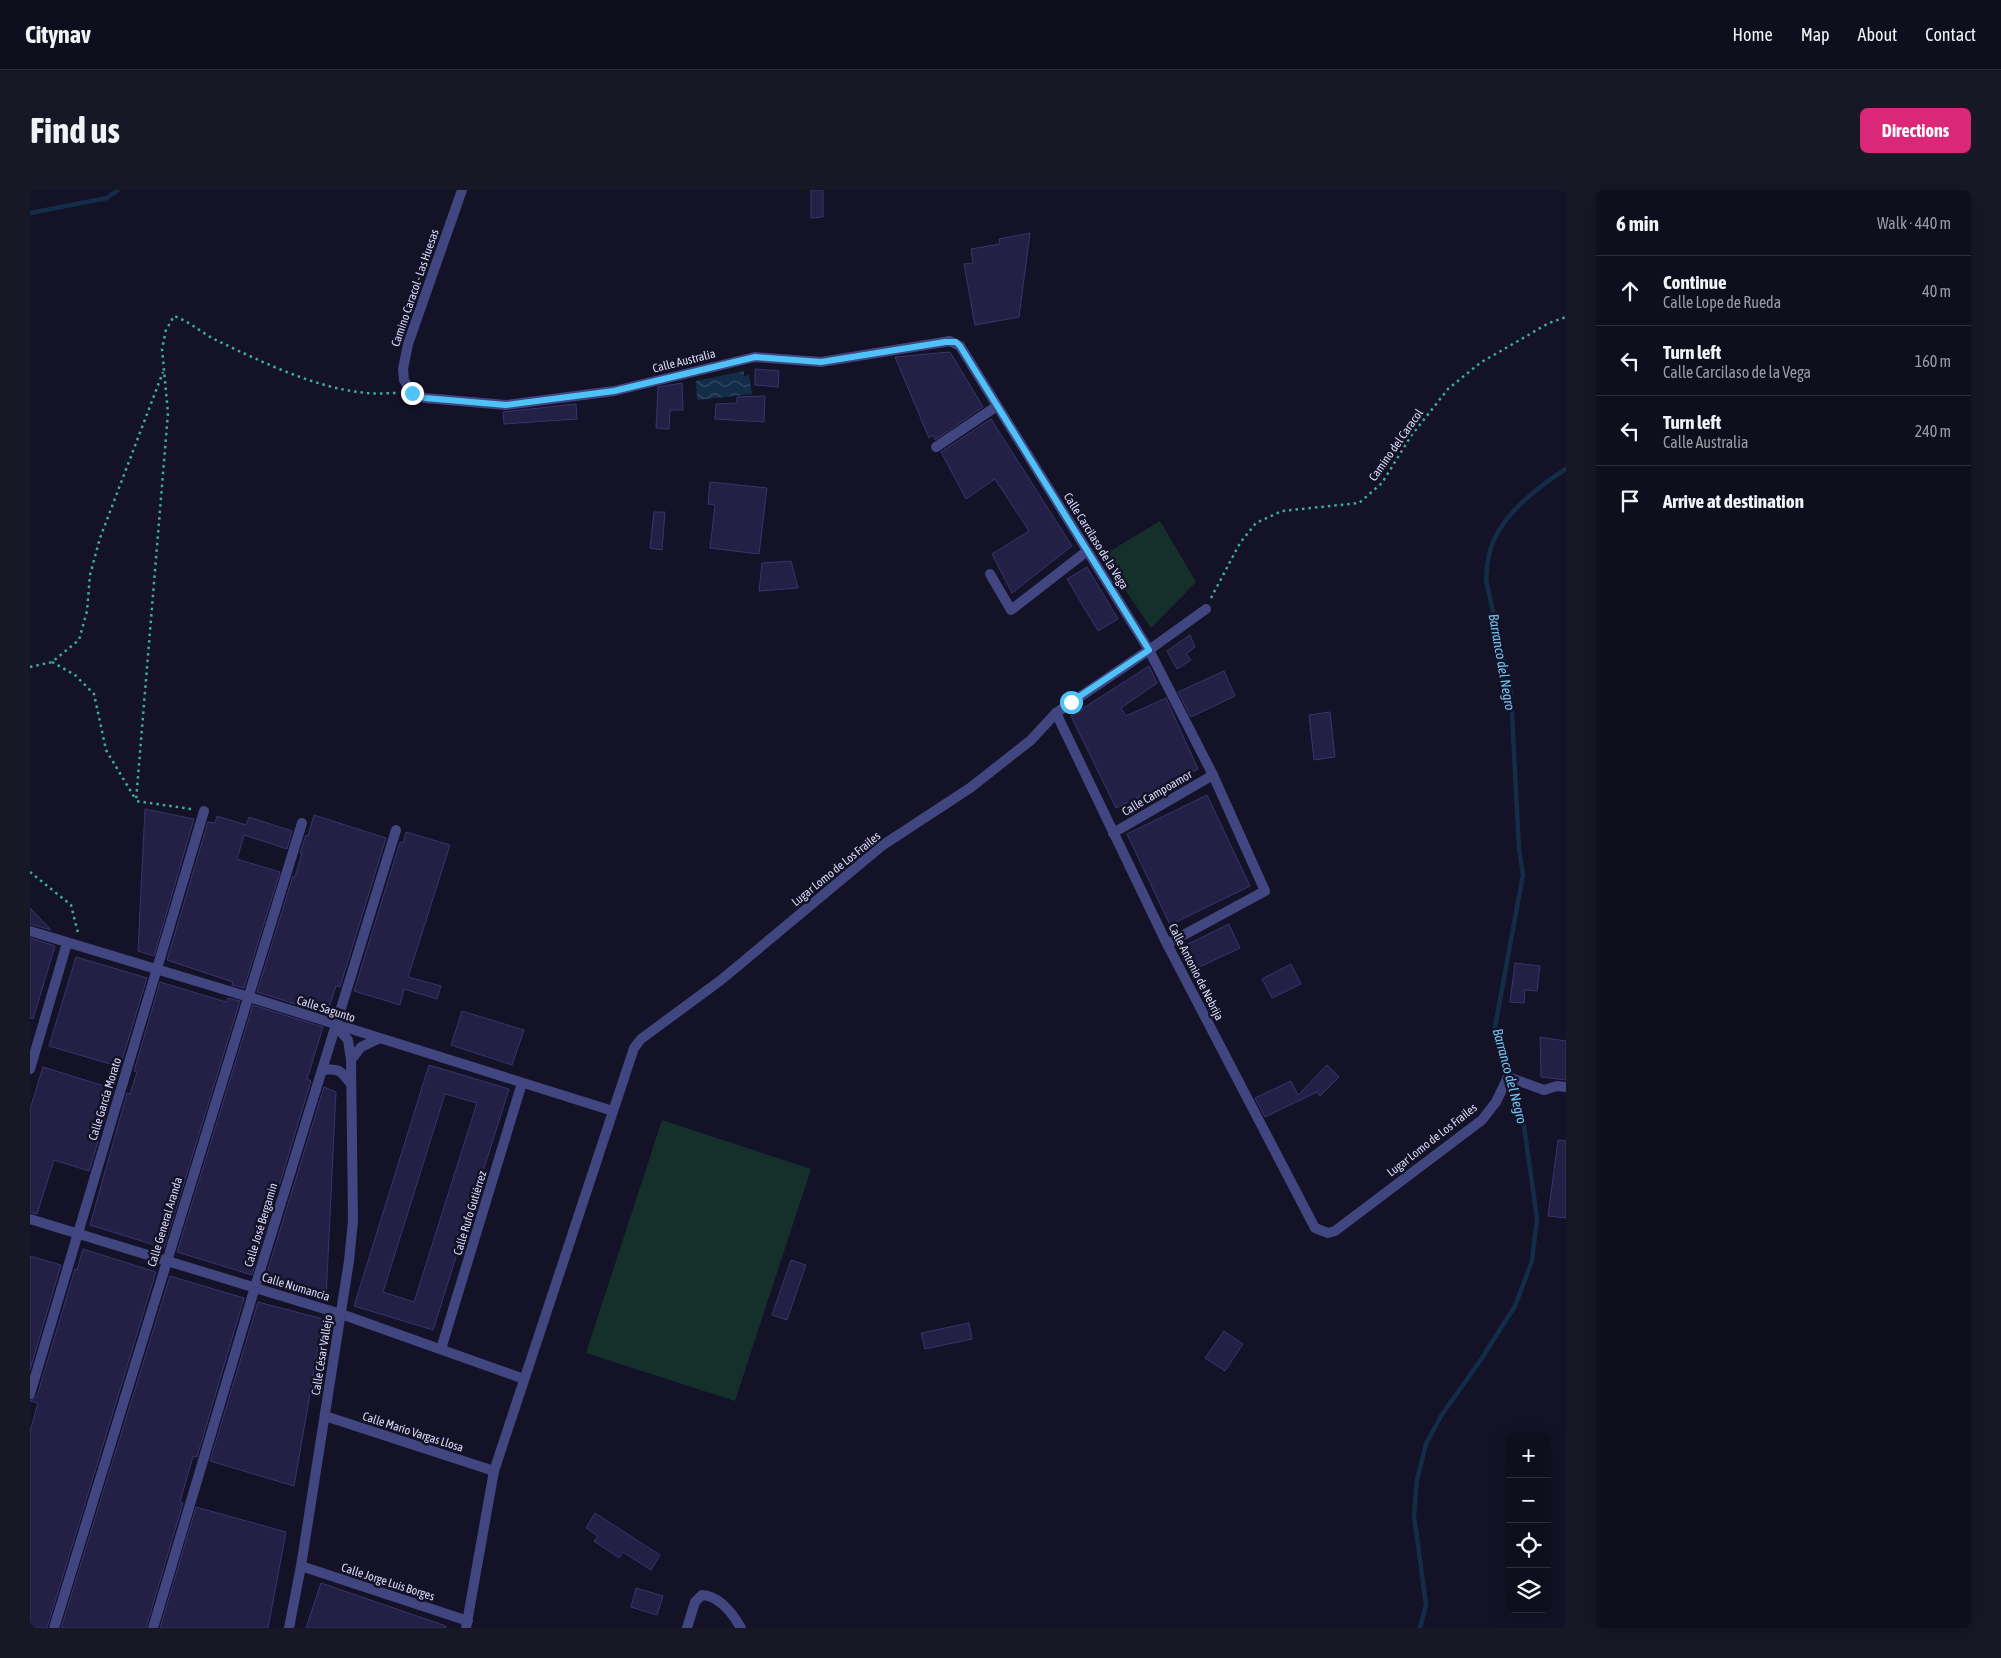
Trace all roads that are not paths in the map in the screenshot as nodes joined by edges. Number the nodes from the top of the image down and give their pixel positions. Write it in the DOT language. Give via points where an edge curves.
graph roads {
  1 [pos="462,190"];
  2 [pos="960,346"];
  3 [pos="412,393"];
  4 [pos="997,406"];
  5 [pos="936,447"];
  6 [pos="1087,551"];
  7 [pos="990,574"];
  8 [pos="1206,609"];
  9 [pos="1149,650"];
  10 [pos="1056,713"];
  11 [pos="1213,776"];
  12 [pos="204,811"];
  13 [pos="302,823"];
  14 [pos="396,830"];
  15 [pos="1113,833"];
  16 [pos="30,931"];
  17 [pos="67,943"];
  18 [pos="1167,944"];
  19 [pos="158,970"];
  20 [pos="249,997"];
  21 [pos="336,1026"];
  22 [pos="378,1039"];
  23 [pos="351,1060"];
  24 [pos="30,1069"];
  25 [pos="322,1070"];
  26 [pos="522,1083"];
  27 [pos="350,1084"];
  28 [pos="1566,1087"];
  29 [pos="613,1112"];
  30 [pos="30,1219"];
  31 [pos="77,1233"];
  32 [pos="1328,1233"];
  33 [pos="166,1260"];
  34 [pos="255,1287"];
  35 [pos="341,1314"];
  36 [pos="441,1349"];
  37 [pos="524,1379"];
  38 [pos="30,1394"];
  39 [pos="325,1416"];
  40 [pos="494,1471"];
  41 [pos="301,1566"];
  42 [pos="467,1624"];
  43 [pos="54,1628"];
  44 [pos="153,1628"];
  45 [pos="289,1628"];
  46 [pos="687,1628"];
  47 [pos="741,1628"];
  1 -- 3 [label="street, Camino Caracol - Las Huesas" via="408,344 403,368 404,380"];
  2 -- 3 [label="street, Calle Australia" via="950,341 821,362 755,357 614,391 506,405 425,398"];
  2 -- 4 [label="street, Calle Carcilaso de la Vega"];
  4 -- 5 [label="street"];
  4 -- 6 [label="street, Calle Carcilaso de la Vega"];
  6 -- 7 [label="street" via="1011,610"];
  6 -- 9 [label="street, Calle Carcilaso de la Vega"];
  8 -- 9 [label="street, Lugar Lomo de Los Frailes"];
  9 -- 10 [label="street, Lugar Lomo de Los Frailes"];
  9 -- 11 [label="street, Calle Carcilaso de la Vega"];
  10 -- 15 [label="street, Calle Antonio de Nebrija"];
  10 -- 29 [label="street, Lugar Lomo de Los Frailes" via="1031,740 970,788 883,845 721,980 641,1039 634,1048"];
  11 -- 15 [label="street, Calle Campoamor"];
  11 -- 18 [label="street, Calle Carcilaso de la Vega" via="1265,891"];
  12 -- 19 [label="street, Calle García Morato"];
  13 -- 20 [label="street, Calle General Aranda"];
  14 -- 21 [label="street, Calle José Bergamin"];
  15 -- 18 [label="street, Calle Antonio de Nebrija"];
  16 -- 17 [label="street, Calle Sagunto"];
  17 -- 19 [label="street, Calle Sagunto"];
  17 -- 24 [label="street"];
  18 -- 32 [label="street, Calle Antonio de Nebrija" via="1315,1228"];
  19 -- 20 [label="street, Calle Sagunto"];
  19 -- 31 [label="street, Calle García Morato"];
  20 -- 21 [label="street, Calle Sagunto"];
  20 -- 33 [label="street, Calle General Aranda"];
  21 -- 22 [label="street, Calle Sagunto"];
  21 -- 23 [label="street, Calle César Vallejo" via="348,1040"];
  21 -- 25 [label="street, Calle José Bergamin"];
  22 -- 23 [label="street" via="361,1048"];
  22 -- 26 [label="street, Calle Sagunto"];
  23 -- 27 [label="street, Calle César Vallejo"];
  25 -- 27 [label="street" via="336,1068"];
  25 -- 34 [label="street, Calle José Bergamin"];
  26 -- 29 [label="street, Calle Sagunto"];
  26 -- 36 [label="street, Calle Rufo Gutiérrez"];
  27 -- 35 [label="street, Calle César Vallejo" via="353,1221"];
  28 -- 32 [label="street, Lugar Lomo de Los Frailes" via="1544,1090 1508,1077 1496,1102 1482,1120 1336,1231"];
  29 -- 37 [label="street"];
  30 -- 31 [label="street, Calle Numancia"];
  31 -- 33 [label="street, Calle Numancia"];
  31 -- 38 [label="street, Calle García Morato"];
  33 -- 34 [label="street, Calle Numancia"];
  33 -- 43 [label="street, Calle General Aranda"];
  34 -- 35 [label="street, Calle Numancia"];
  34 -- 44 [label="street, Calle José Bergamin"];
  35 -- 36 [label="street, Calle Numancia"];
  35 -- 39 [label="street, Calle César Vallejo"];
  36 -- 37 [label="street, Calle Numancia"];
  37 -- 40 [label="street"];
  39 -- 40 [label="street, Calle Mario Vargas Llosa"];
  39 -- 41 [label="street, Calle César Vallejo"];
  40 -- 42 [label="street"];
  41 -- 42 [label="street, Calle Jorge Luis Borges"];
  41 -- 45 [label="street, Calle César Vallejo"];
  46 -- 47 [label="street" via="695,1602 702,1595 710,1596 728,1609"];
}
